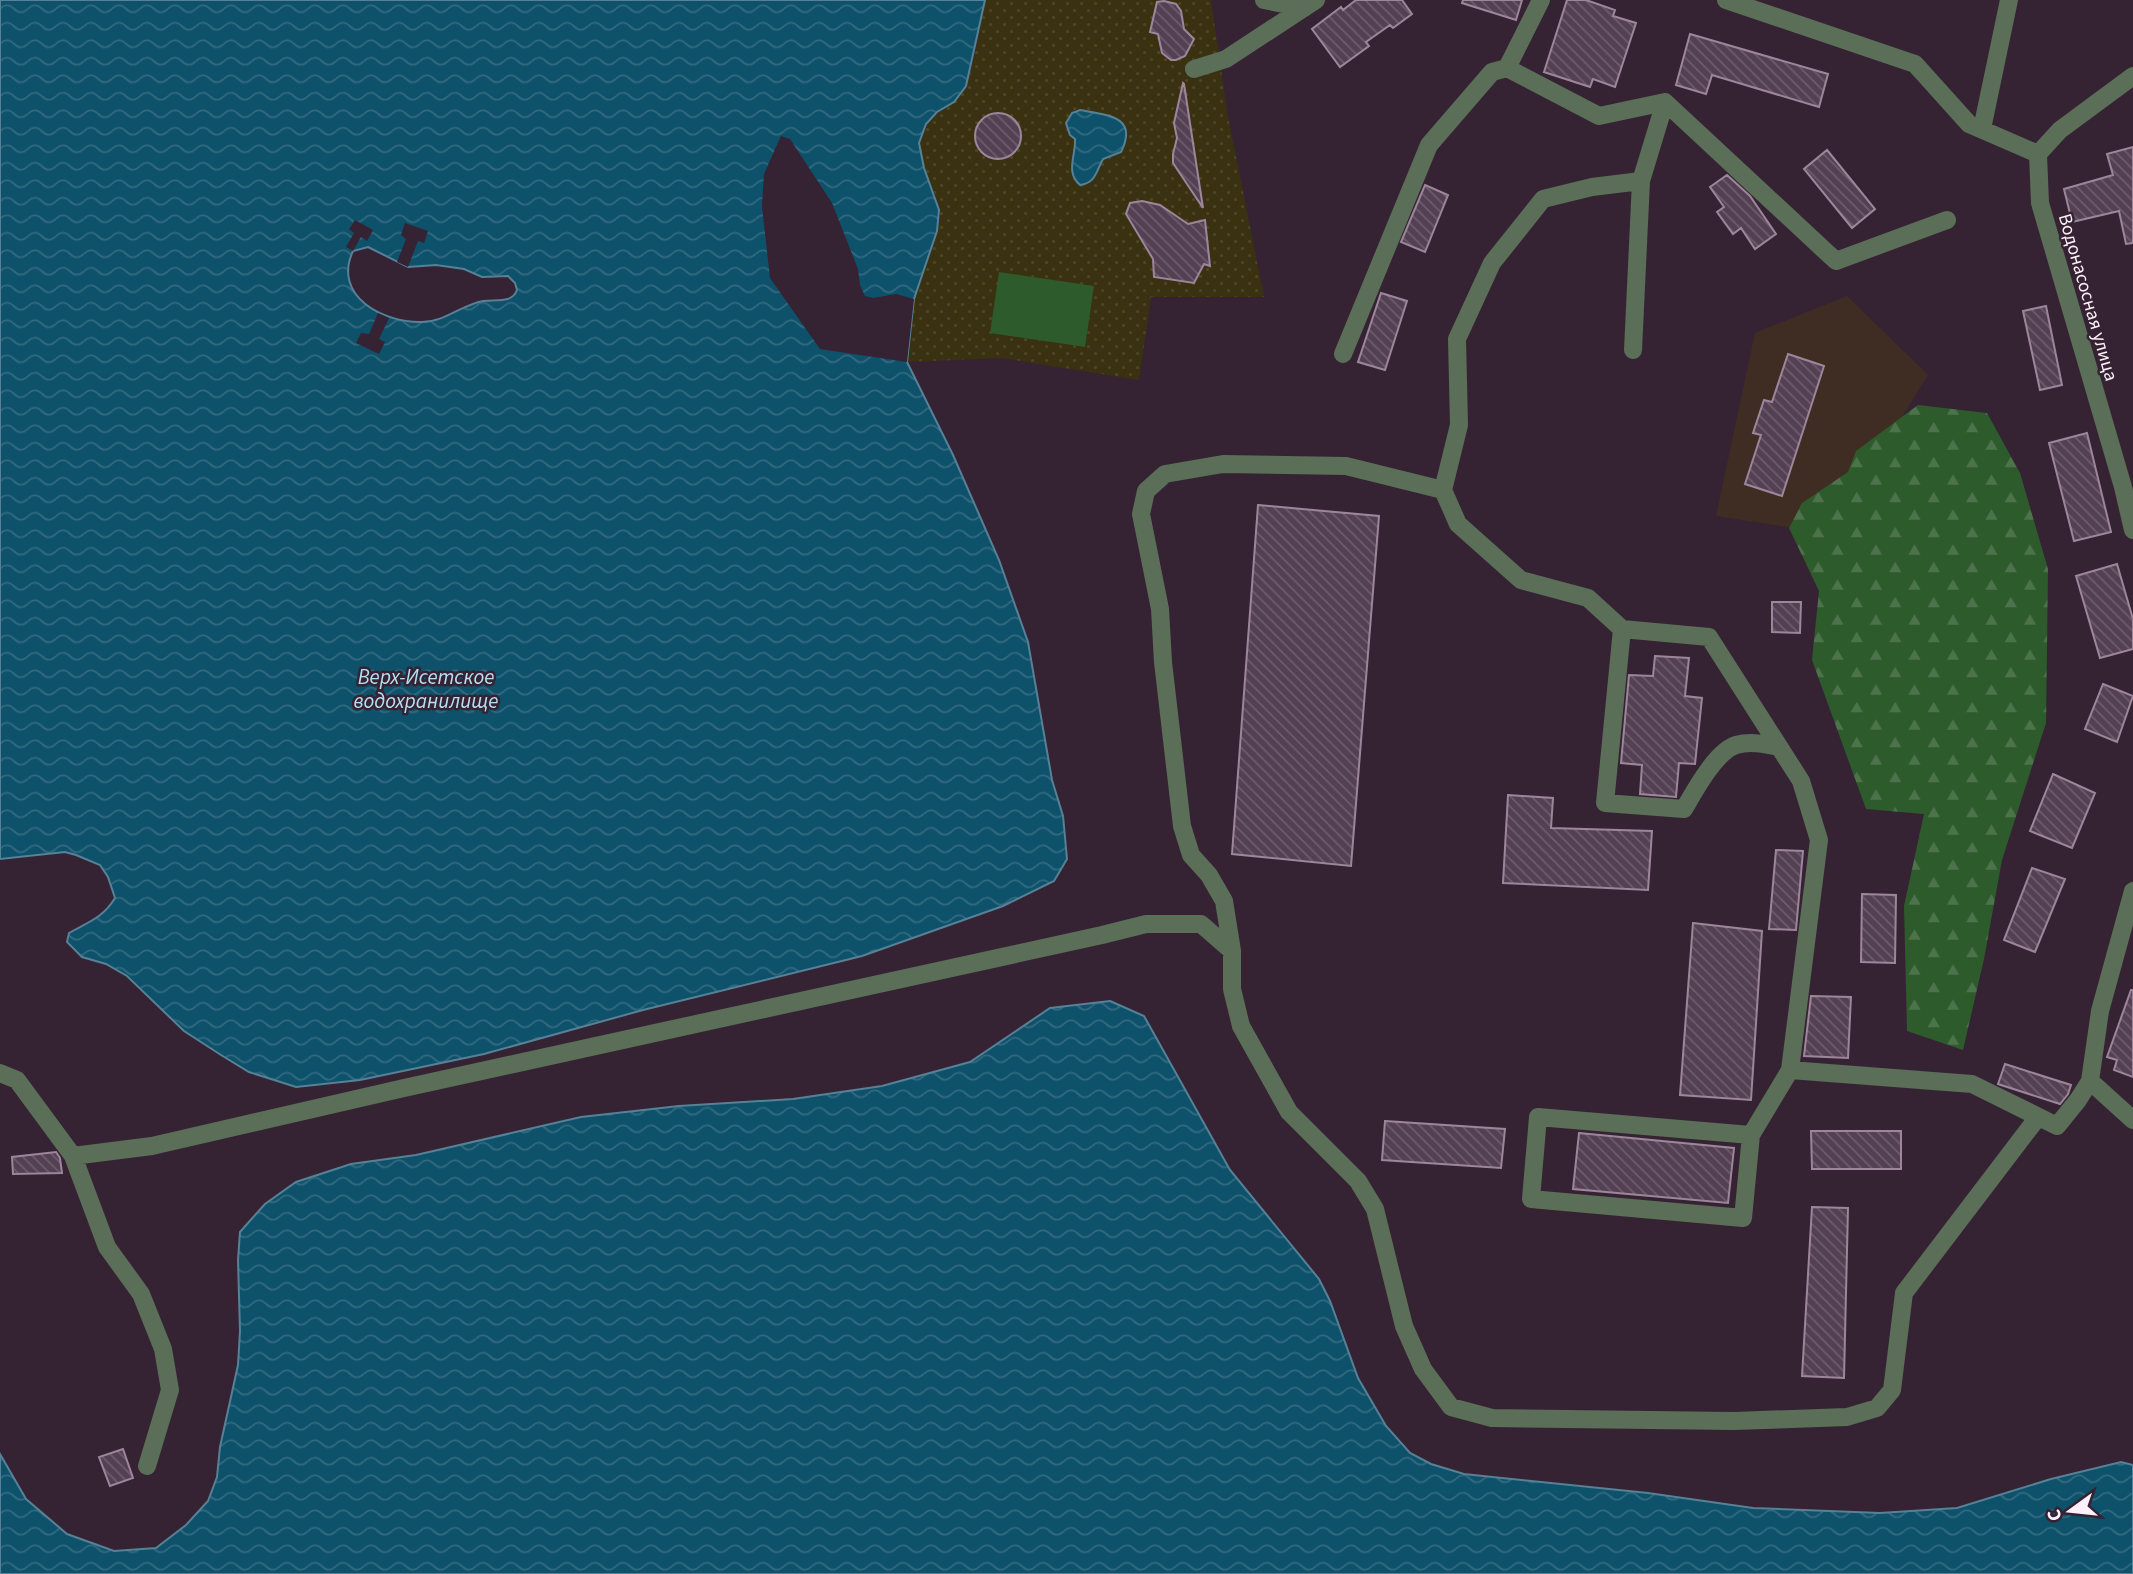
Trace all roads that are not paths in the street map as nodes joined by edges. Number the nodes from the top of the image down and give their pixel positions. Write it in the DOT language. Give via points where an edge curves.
graph roads {
  1 [pos="1264,0"];
  2 [pos="1541,0"];
  3 [pos="1726,0"];
  4 [pos="2009,0"];
  5 [pos="1310,4"];
  6 [pos="1194,68"];
  7 [pos="1507,68"];
  8 [pos="2133,76"];
  9 [pos="1665,102"];
  10 [pos="1982,130"];
  11 [pos="2038,154"];
  12 [pos="1641,181"];
  13 [pos="1947,220"];
  14 [pos="1633,350"];
  15 [pos="1343,354"];
  16 [pos="1443,490"];
  17 [pos="2133,530"];
  18 [pos="1622,629"];
  19 [pos="1779,747"];
  20 [pos="2133,891"];
  21 [pos="1232,951"];
  22 [pos="1790,1070"];
  23 [pos="0,1073"];
  24 [pos="2090,1081"];
  25 [pos="2038,1117"];
  26 [pos="2133,1120"];
  27 [pos="1751,1135"];
  28 [pos="73,1156"];
  29 [pos="147,1466"];
  1 -- 5 [label="street"];
  2 -- 7 [label="street"];
  3 -- 10 [label="street" via="1915,64 1969,124"];
  4 -- 10 [label="street"];
  5 -- 6 [label="street" via="1226,59"];
  7 -- 9 [label="street" via="1599,116"];
  7 -- 15 [label="street" via="1492,72 1429,145"];
  8 -- 11 [label="street" via="2060,130"];
  9 -- 12 [label="street"];
  9 -- 13 [label="street" via="1836,261"];
  10 -- 11 [label="street"];
  11 -- 17 [label="street, Водонасосная улица" via="2040,203"];
  12 -- 14 [label="street"];
  12 -- 16 [label="street" via="1543,199 1492,263 1457,339 1459,425"];
  16 -- 18 [label="street" via="1458,524 1521,580 1588,598"];
  16 -- 21 [label="street" via="1346,466 1223,464 1165,474 1146,491 1141,513 1160,609 1182,826 1191,855 1224,901"];
  18 -- 19 [label="street" via="1709,637"];
  18 -- 19 [label="street" via="1605,803 1684,809 1706,772 1733,746"];
  19 -- 22 [label="street" via="1801,781 1819,840"];
  20 -- 24 [label="street" via="2100,1011"];
  21 -- 25 [label="street" via="1232,989 1241,1026 1290,1112 1358,1181 1375,1209 1404,1326 1423,1369 1451,1407 1492,1418 1734,1421 1847,1417 1877,1408 1892,1390 1903,1293"];
  21 -- 28 [label="street" via="1201,924 1146,924 152,1146"];
  22 -- 25 [label="street" via="1972,1084"];
  22 -- 27 [label="street"];
  23 -- 28 [label="street" via="18,1080"];
  24 -- 25 [label="street" via="2057,1126"];
  24 -- 26 [label="street"];
  27 -- 27 [label="street" via="1743,1218 1531,1199 1538,1117"];
  28 -- 29 [label="street" via="107,1247 141,1294 163,1349 170,1390"];
}
